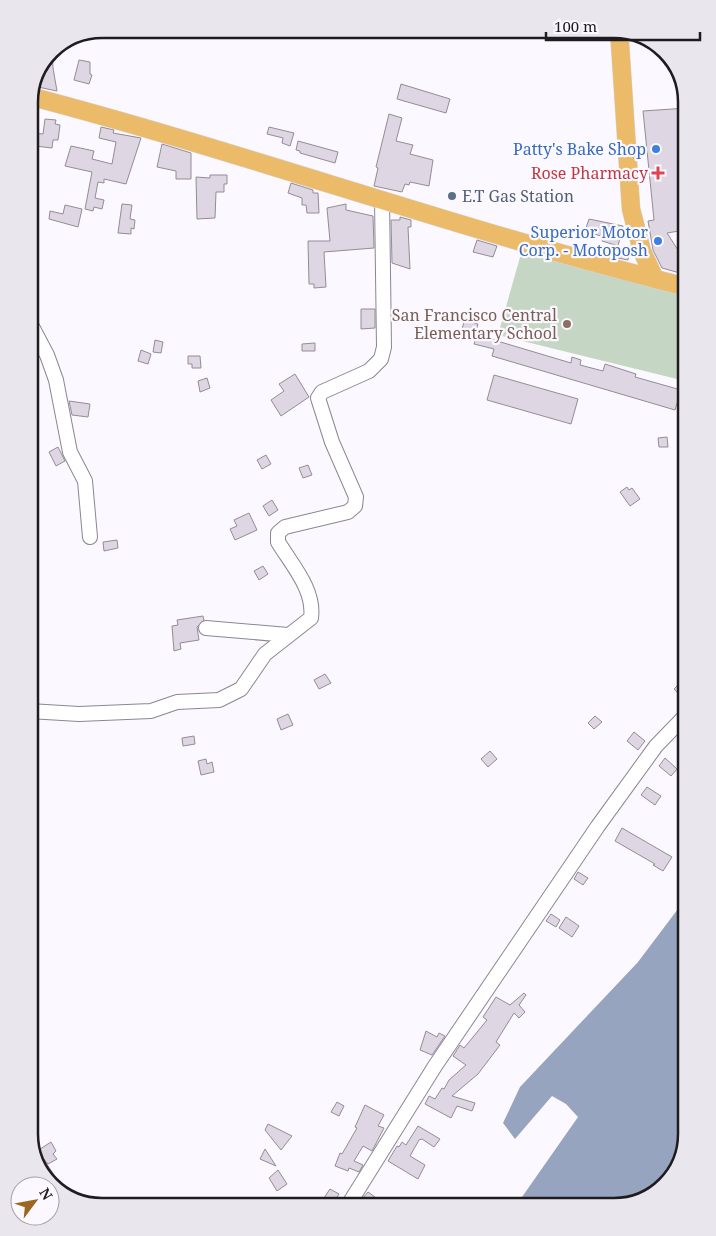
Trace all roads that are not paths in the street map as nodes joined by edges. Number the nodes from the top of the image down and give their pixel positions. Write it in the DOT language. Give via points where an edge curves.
graph roads {
  1 [pos="621,38"];
  2 [pos="38,98"];
  3 [pos="382,199"];
  4 [pos="655,279"];
  5 [pos="678,285"];
  6 [pos="38,338"];
  7 [pos="90,537"];
  8 [pos="206,628"];
  9 [pos="288,635"];
  10 [pos="38,712"];
  11 [pos="678,723"];
  12 [pos="353,1198"];
  1 -- 4 [label="main road" via="631,209 642,251"];
  2 -- 3 [label="main road" via="176,136"];
  3 -- 4 [label="main road"];
  3 -- 9 [label="street" via="384,347 381,359 369,371 322,392 318,398 332,442 356,497 355,506 348,512 285,527 278,533 278,542 313,604 311,618"];
  4 -- 5 [label="main road"];
  6 -- 7 [label="street" via="56,380 70,452 85,480"];
  8 -- 9 [label="street"];
  9 -- 10 [label="street" via="265,654 241,689 219,700 177,702 151,711"];
  11 -- 12 [label="street" via="656,746 598,826 435,1066"];
}
